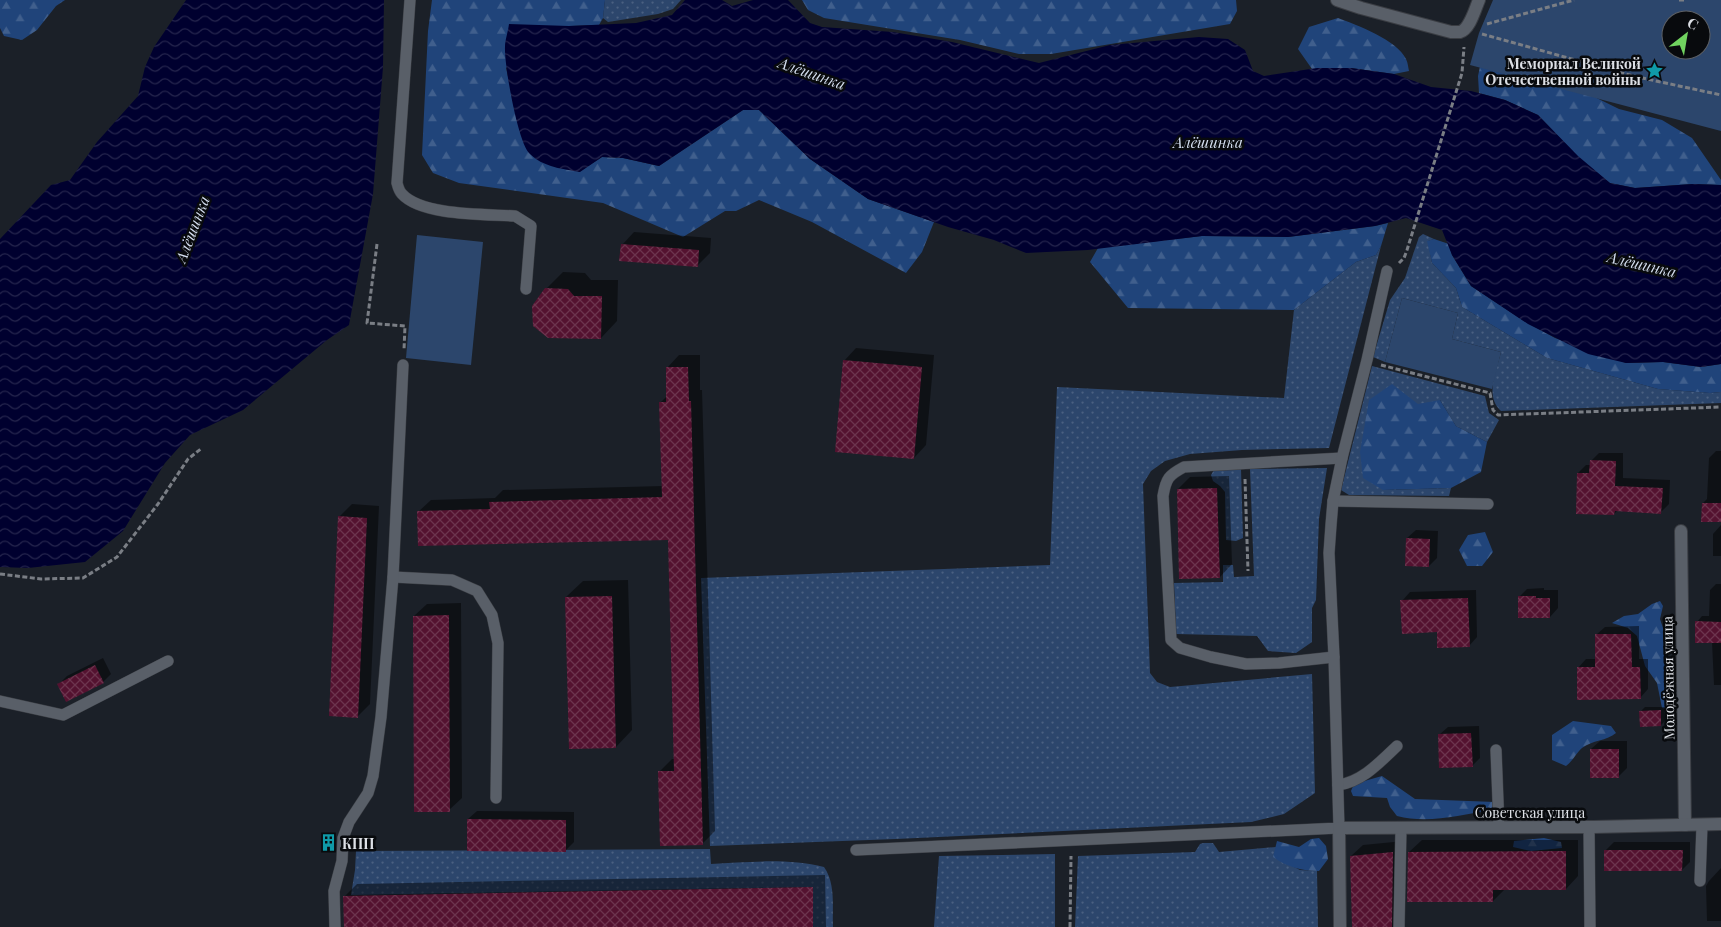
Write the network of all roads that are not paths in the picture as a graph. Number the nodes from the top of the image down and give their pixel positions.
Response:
1 (410, 0) edge
2 (1337, 0) edge
3 (1479, 0) edge
4 (1387, 271) dead end
5 (526, 289) dead end
6 (403, 365) road end
7 (1342, 458) junction
8 (1333, 502) junction
9 (1488, 504) dead end
10 (1680, 531) dead end
11 (393, 577) junction
12 (1334, 657) junction
13 (168, 661) dead end
14 (0, 702) edge
15 (1396, 746) dead end
16 (1496, 750) dead end
17 (1338, 785) junction
18 (496, 798) dead end
19 (1702, 824) junction
20 (1721, 824) edge
21 (1684, 825) junction
22 (1499, 827) junction
23 (1589, 827) junction
24 (1339, 828) junction
25 (1401, 828) junction
26 (856, 850) dead end
27 (1700, 881) dead end
28 (334, 927) edge
29 (1340, 927) edge
30 (1400, 927) edge
31 (1590, 927) edge

1 - 5 lane
2 - 3 street
4 - 7 lane
6 - 11 lane
7 - 8 lane
7 - 12 lane
8 - 9 lane
8 - 12 lane
10 - 21 street, Молодёжная улица
11 - 18 lane
11 - 28 lane
12 - 17 lane
13 - 14 lane
15 - 17 lane
16 - 22 lane
17 - 24 lane
19 - 20 street, Советская улица
19 - 21 street, Советская улица
19 - 27 lane
21 - 23 street, Советская улица
22 - 23 street, Советская улица
22 - 25 street, Советская улица
23 - 31 lane
24 - 25 street, Советская улица
24 - 26 lane
24 - 29 street
25 - 30 lane

